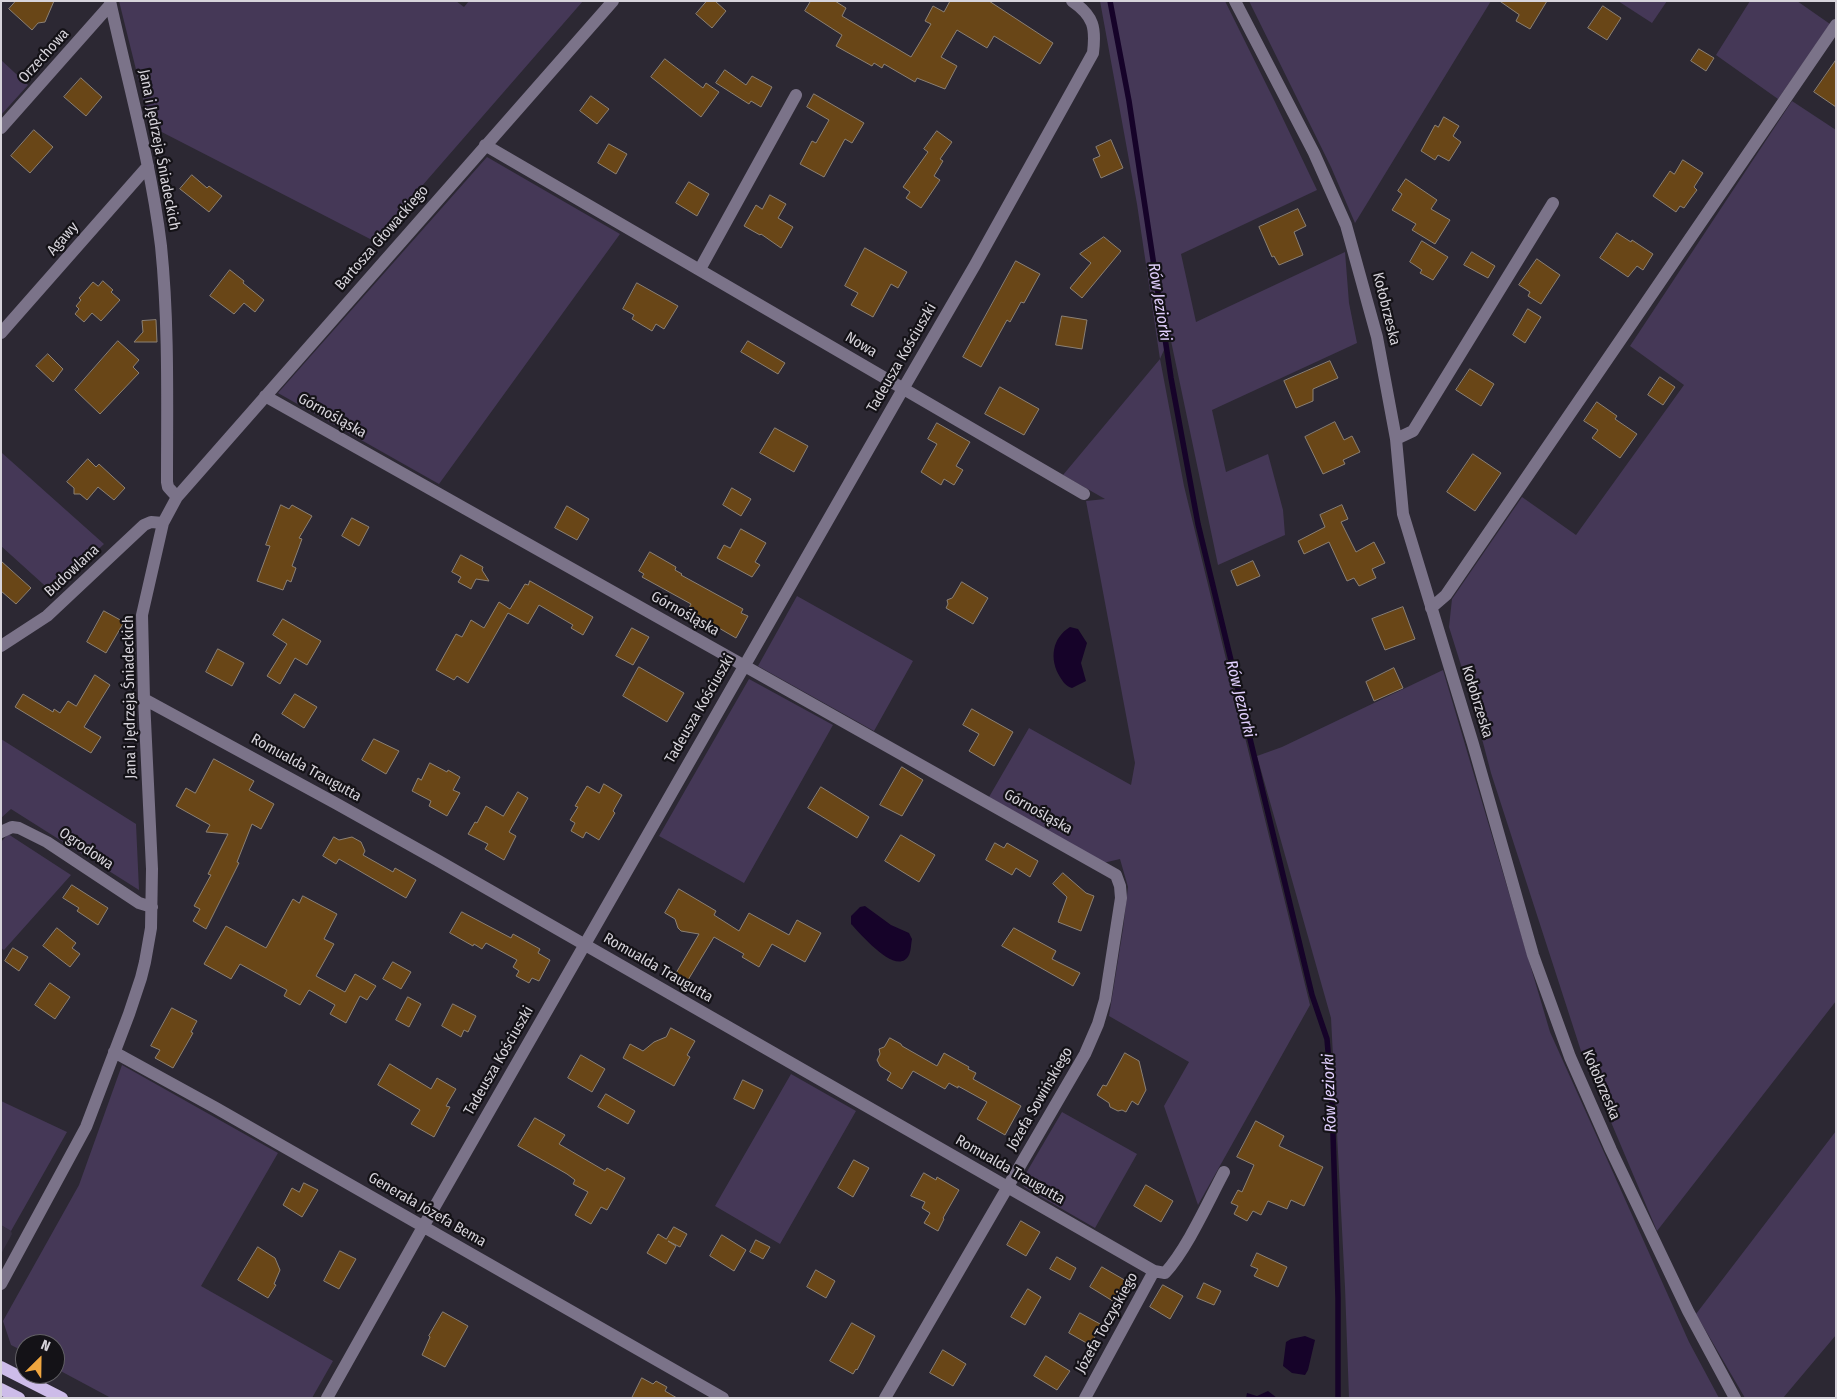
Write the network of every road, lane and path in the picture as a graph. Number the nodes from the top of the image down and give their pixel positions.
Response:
1 (613, 1) edge
2 (1072, 1) edge
3 (1235, 1) edge
4 (110, 3) edge
5 (1836, 25) edge
6 (796, 96) dead end
7 (1, 128) edge
8 (485, 145) junction
9 (148, 166) junction
10 (1553, 203) dead end
11 (700, 269) junction
12 (1, 332) edge
13 (903, 389) junction
14 (265, 396) junction
15 (1396, 439) junction
16 (1084, 494) dead end
17 (177, 497) junction
18 (163, 523) junction
19 (1432, 608) junction
20 (1, 646) edge
21 (744, 666) junction
22 (144, 699) junction
23 (1, 832) edge
24 (1116, 874) joint
25 (152, 907) junction
26 (584, 945) junction
27 (114, 1052) junction
28 (1224, 1172) dead end
29 (1007, 1187) junction
30 (423, 1226) junction
31 (1154, 1271) junction
32 (1, 1284) edge
33 (1, 1367) edge
34 (1, 1389) edge
35 (19, 1398) edge
36 (62, 1398) edge
37 (327, 1398) edge
38 (723, 1398) edge
39 (884, 1398) edge
40 (1085, 1398) edge
41 (1735, 1398) edge

1 - 8 street, Bartosza Głowackiego
2 - 13 street, Tadeusza Kościuszki
3 - 15 street, Kołobrzeska
4 - 7 street, Orzechowa
4 - 9 street, Jana i Jędrzeja Śniadeckich
5 - 19 street
6 - 11 street
8 - 11 street, Nowa
8 - 14 street, Bartosza Głowackiego
9 - 12 street, Agawy
9 - 17 street, Jana i Jędrzeja Śniadeckich
10 - 15 street
11 - 13 street, Nowa
13 - 16 street, Nowa
13 - 21 street, Tadeusza Kościuszki
14 - 17 street, Bartosza Głowackiego
14 - 21 street, Górnośląska
15 - 19 street, Kołobrzeska
17 - 18 street, Jana i Jędrzeja Śniadeckich
18 - 20 street, Budowlana
18 - 22 street, Jana i Jędrzeja Śniadeckich
19 - 41 street, Kołobrzeska
21 - 24 street, Górnośląska
21 - 26 street, Tadeusza Kościuszki
22 - 25 street, Jana i Jędrzeja Śniadeckich
22 - 26 street, Romualda Traugutta
23 - 25 street, Ogrodowa
24 - 29 street, Józefa Sowińskiego
25 - 27 street, Jana i Jędrzeja Śniadeckich
26 - 29 street, Romualda Traugutta
26 - 30 street, Tadeusza Kościuszki
27 - 30 street, Generała Józefa Bema
27 - 32 street, Jana i Jędrzeja Śniadeckich
28 - 31 street, Józefa Toczyskiego
29 - 31 street, Romualda Traugutta
29 - 39 street, Józefa Sowińskiego
30 - 37 street, Tadeusza Kościuszki
30 - 38 street, Generała Józefa Bema
31 - 40 street, Józefa Toczyskiego
33 - 36 main road
34 - 35 main road

